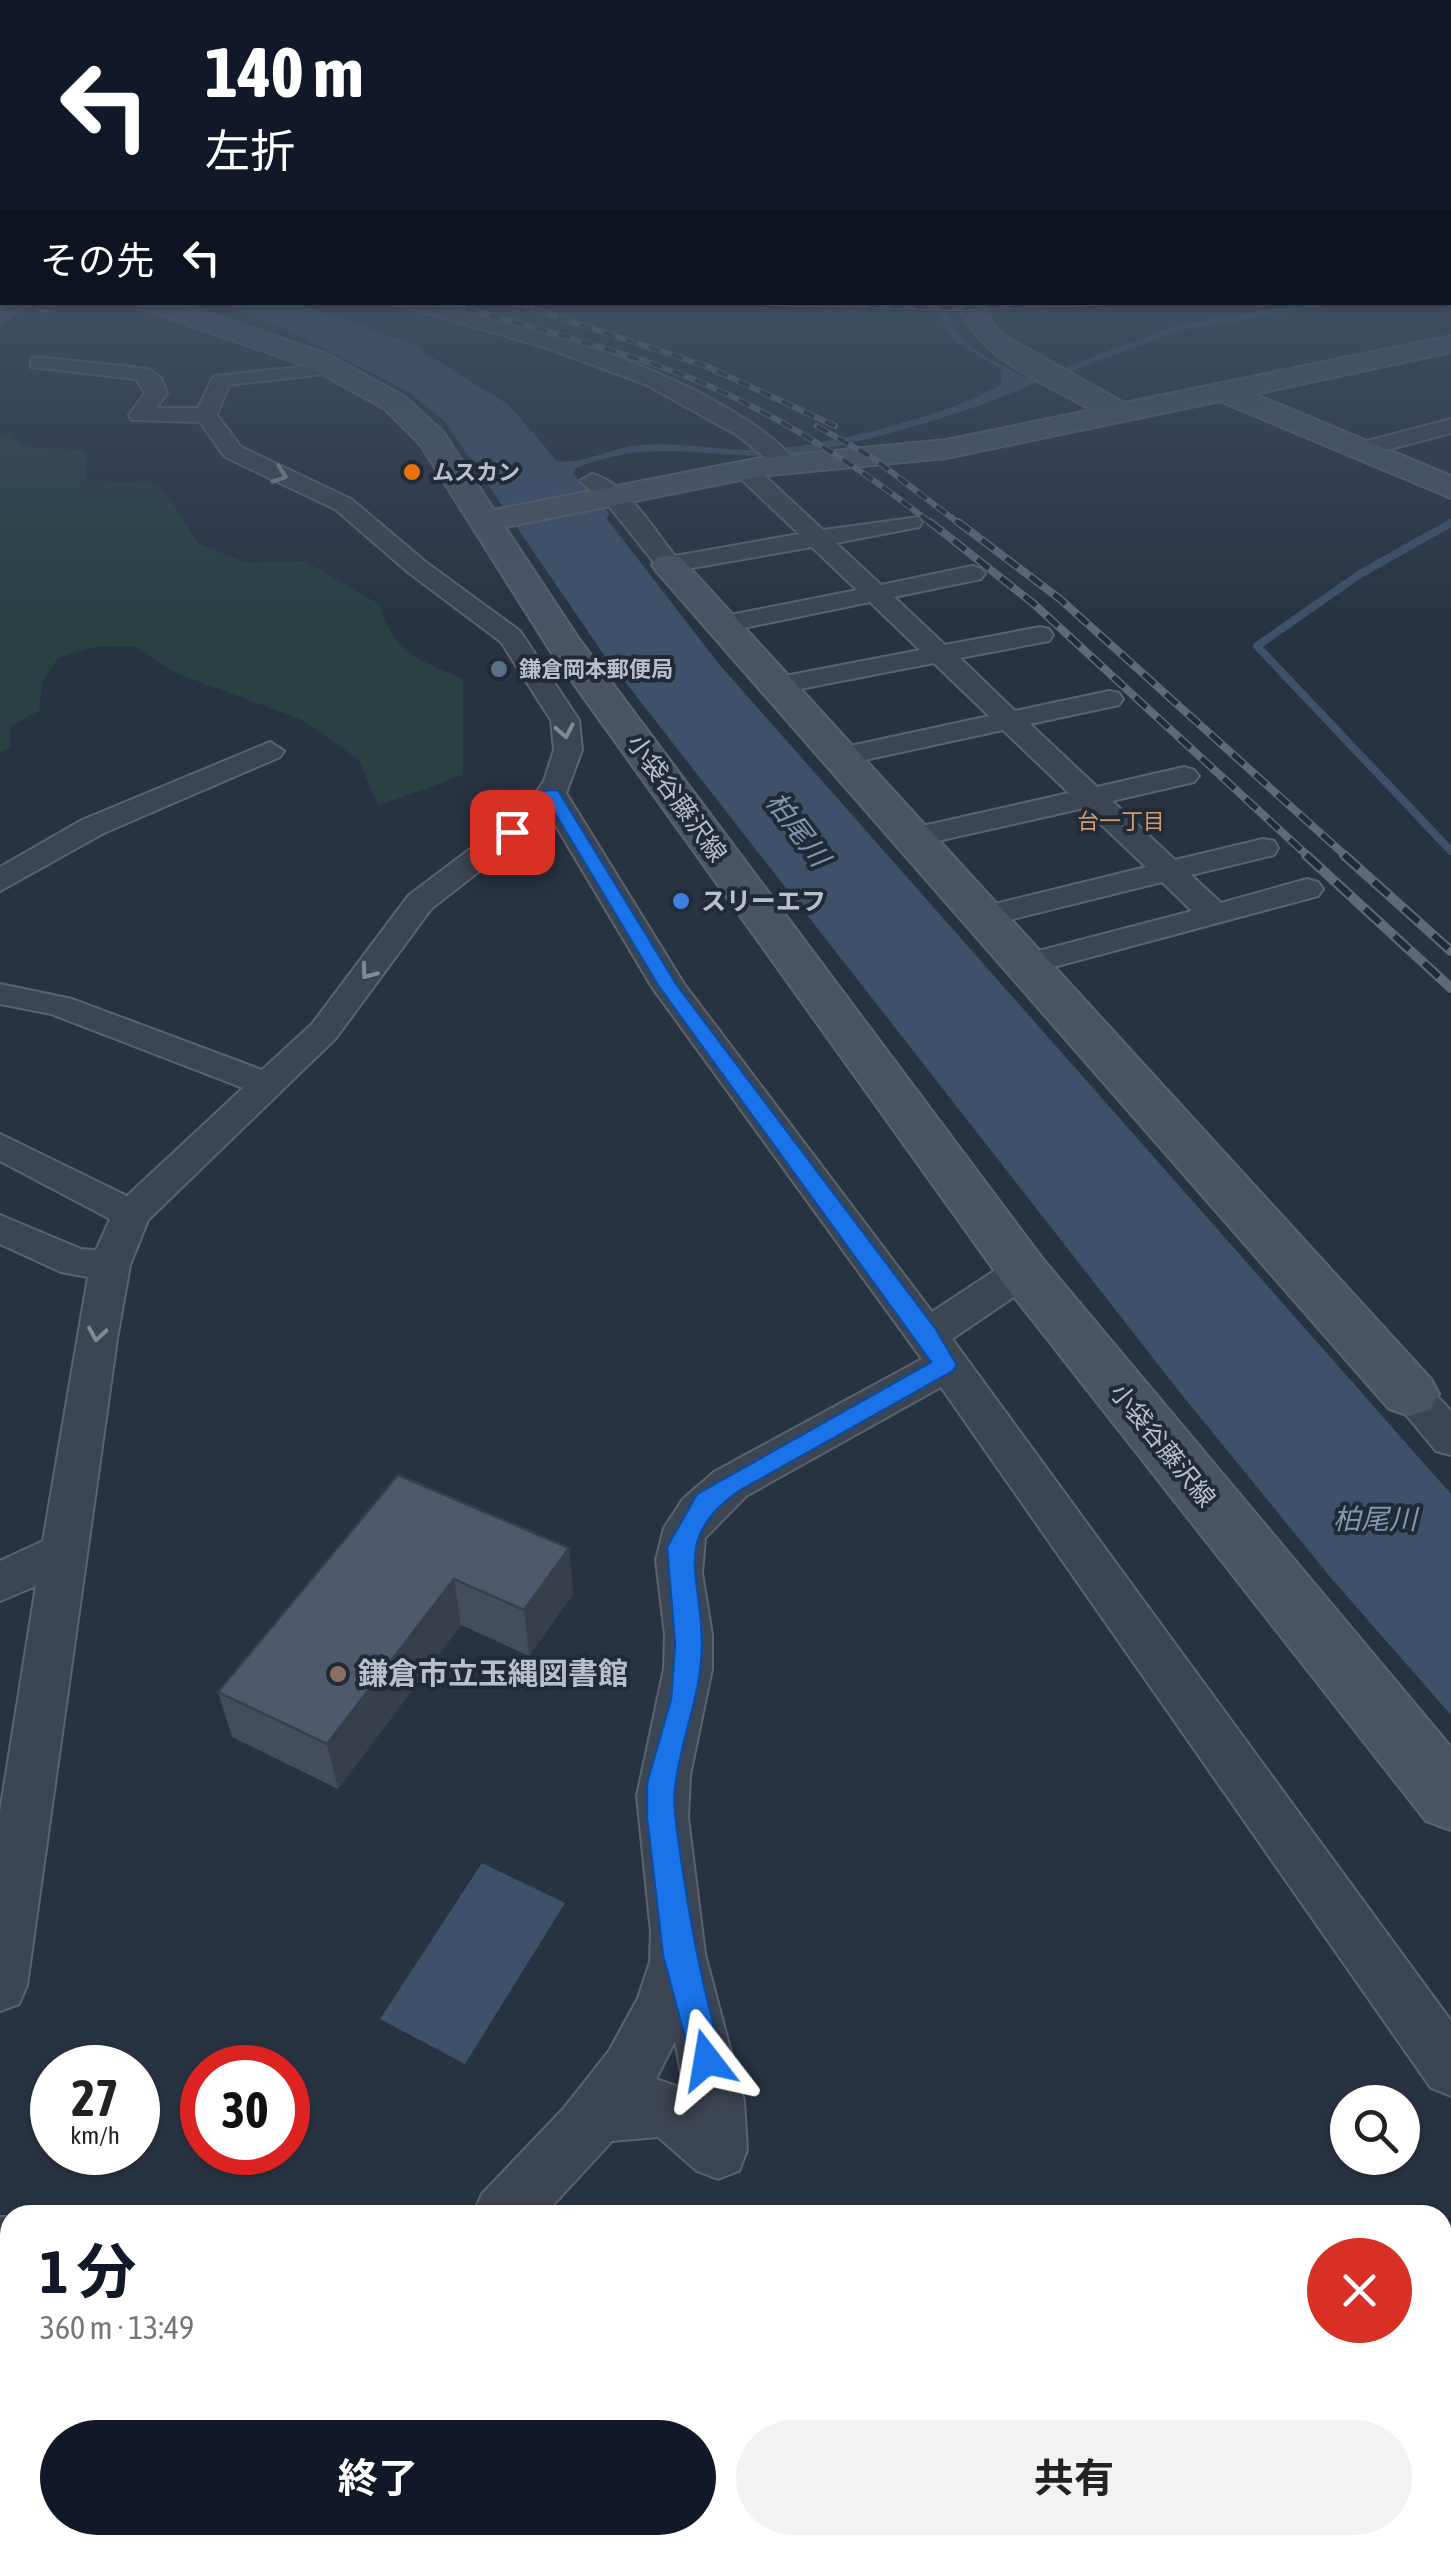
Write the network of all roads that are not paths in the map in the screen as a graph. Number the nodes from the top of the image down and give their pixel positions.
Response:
1 (155, 385) edge
2 (219, 385) edge
3 (366, 385) edge
4 (658, 385) edge
5 (1071, 385) edge
6 (1256, 385) edge
7 (1224, 392) junction
8 (1121, 414) junction
9 (206, 416) junction
10 (1451, 426) edge
11 (1360, 450) junction
12 (777, 455) junction
13 (745, 470) junction
14 (1451, 488) edge
15 (600, 489) junction
16 (486, 521) junction
17 (910, 522) dead end
18 (820, 538) junction
19 (669, 565) junction
20 (972, 574) dead end
21 (880, 593) junction
22 (720, 625) junction
23 (531, 631) junction
24 (1040, 634) dead end
25 (943, 654) junction
26 (774, 686) junction
27 (1110, 698) dead end
28 (1007, 719) junction
29 (270, 751) dead end
30 (837, 757) junction
31 (1184, 776) dead end
32 (552, 794) junction
33 (1090, 796) junction
34 (911, 838) junction
35 (1263, 848) dead end
36 (1169, 872) junction
37 (0, 882) edge
38 (1307, 889) dead end
39 (1215, 915) junction
40 (981, 917) junction
41 (1023, 965) junction
42 (0, 994) edge
43 (270, 1085) junction
44 (0, 1146) edge
45 (131, 1214) junction
46 (0, 1228) edge
47 (110, 1265) junction
48 (1022, 1271) junction
49 (936, 1350) junction
50 (1410, 1394) joint
51 (1451, 1439) edge
52 (66, 1552) junction
53 (0, 1582) edge
54 (1451, 1799) edge
55 (9, 1870) edge
56 (678, 1956) junction
57 (0, 1984) edge
58 (1451, 2068) edge
59 (596, 2115) junction
60 (512, 2205) edge

1 - 9 street
2 - 9 street
3 - 16 main road, 小袋谷藤沢線
4 - 12 street
5 - 8 main road
6 - 7 main road
7 - 8 main road
7 - 11 main road
8 - 12 main road
9 -> 23 street
10 - 11 street
11 - 14 main road
12 - 13 main road
13 - 15 main road
13 - 18 street
15 - 16 main road
15 - 19 street
16 - 23 main road, 小袋谷藤沢線
17 - 18 street
18 - 19 street
18 - 21 street
19 - 22 main road
20 - 21 street
21 - 22 street
21 - 25 street
22 - 26 main road
23 -> 32 street
23 - 48 main road, 小袋谷藤沢線
24 - 25 street
25 - 26 street
25 - 28 street
26 - 30 main road
27 - 28 street
28 - 30 street
28 - 33 street
29 - 37 street
30 - 34 main road
31 - 33 street
32 -> 43 street
32 - 49 street
33 - 34 street
33 - 36 street
34 - 40 main road
35 - 36 street
36 - 39 street
36 - 40 street
38 - 39 street
39 - 41 street
40 - 41 main road
41 - 50 main road
42 - 43 street
43 - 45 street
44 - 45 street
45 - 47 street
46 - 47 street
47 -> 52 street
48 - 49 street
48 - 54 main road, 小袋谷藤沢線
49 - 56 street
49 - 58 street
50 - 51 street
52 - 53 street
52 - 55 street
55 - 57 street
56 - 59 street
56 - 59 street
59 - 60 street

